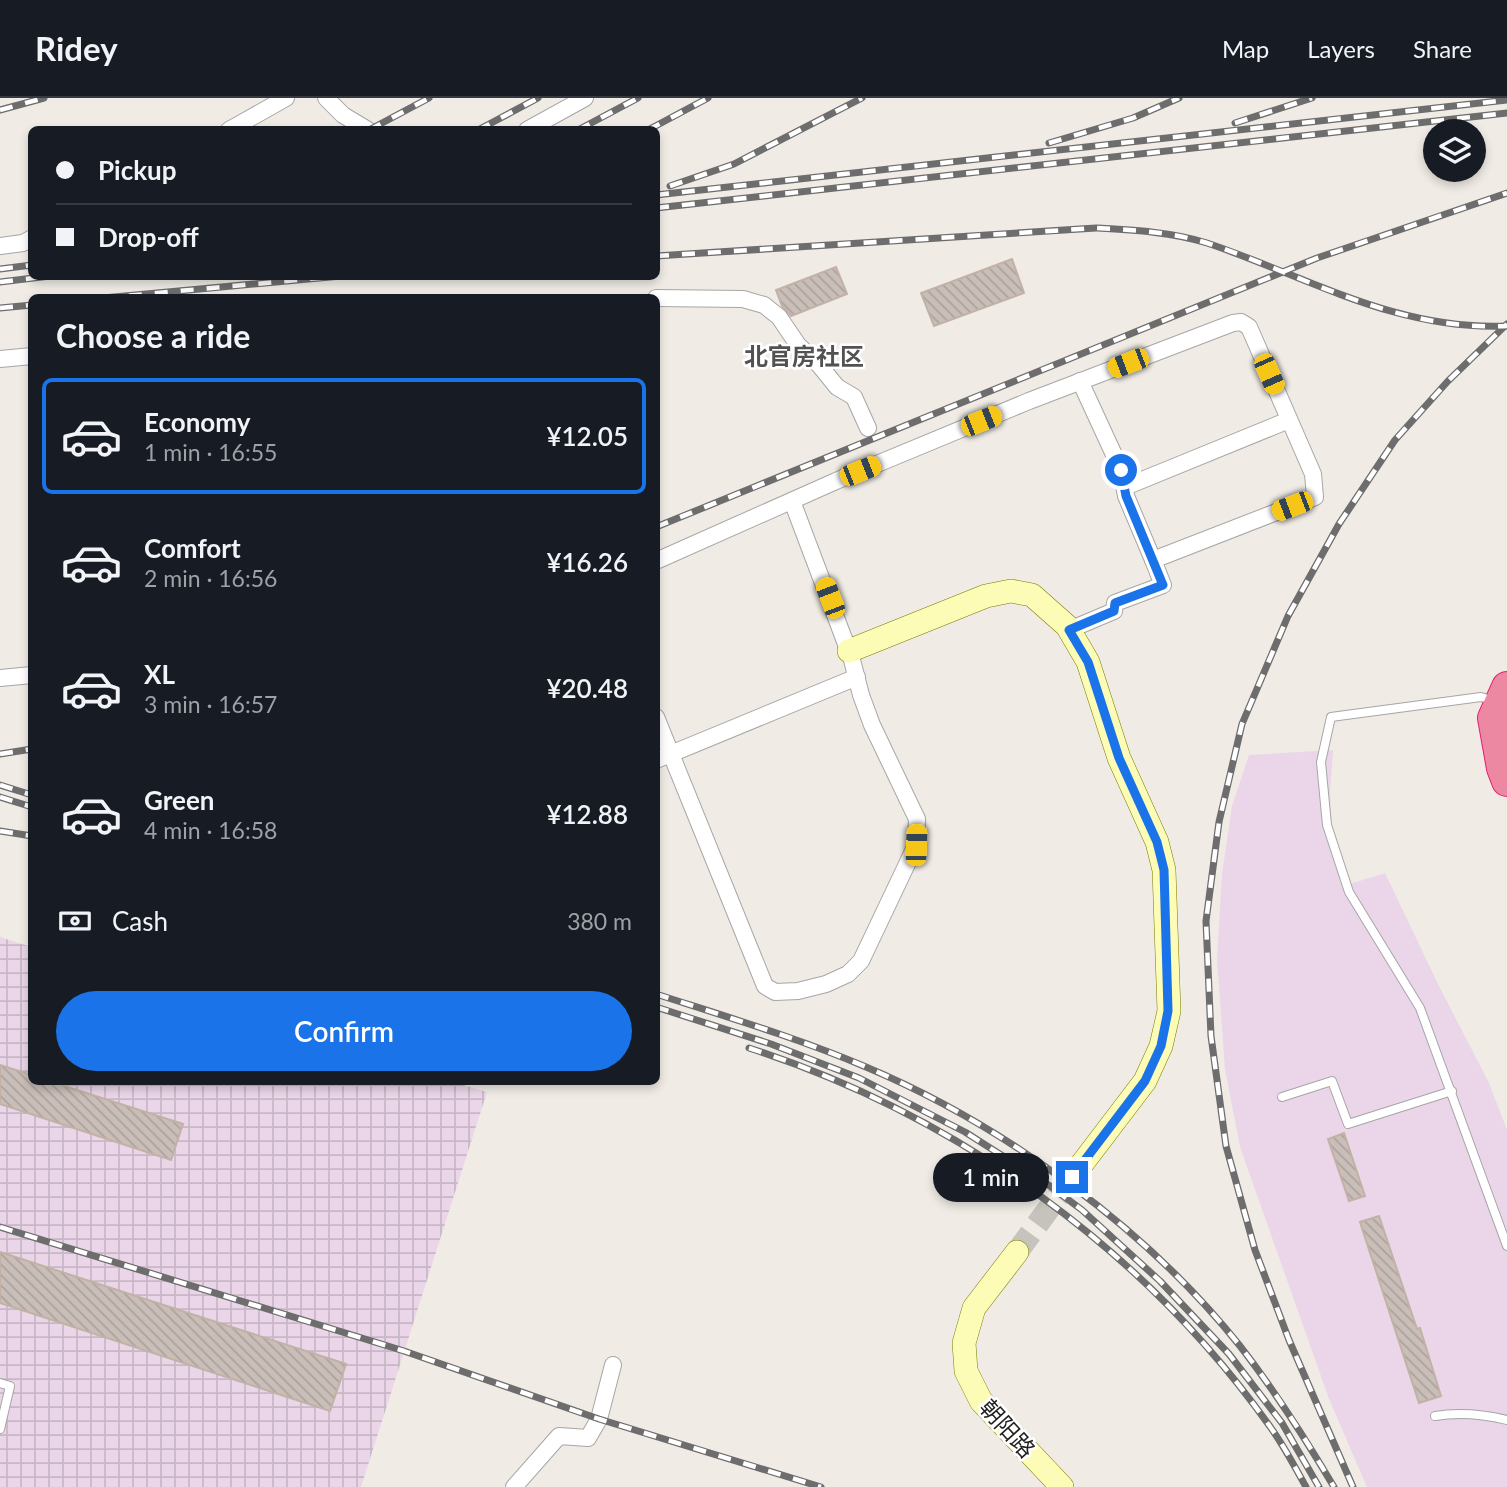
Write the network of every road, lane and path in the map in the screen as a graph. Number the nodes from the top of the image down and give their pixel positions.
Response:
1 (286, 98) edge
2 (326, 98) edge
3 (585, 98) edge
4 (236, 126) edge
5 (361, 126) edge
6 (534, 126) edge
7 (28, 240) edge
8 (0, 246) edge
9 (660, 298) edge
10 (28, 356) edge
11 (0, 359) edge
12 (1080, 381) junction
13 (1289, 420) junction
14 (867, 428) dead end
15 (1125, 487) junction
16 (792, 500) junction
17 (660, 559) edge
18 (1153, 560) junction
19 (1069, 630) junction
20 (849, 651) junction
21 (28, 675) edge
22 (857, 677) junction
23 (0, 678) edge
24 (1504, 694) edge
25 (660, 738) edge
26 (664, 757) edge
27 (1507, 781) edge
28 (1452, 1091) junction
29 (1282, 1097) dead end
30 (1072, 1177) tunnel mouth
31 (1507, 1246) edge
32 (1017, 1252) tunnel mouth
33 (613, 1365) dead end
34 (0, 1383) edge
35 (1434, 1416) dead end
36 (1507, 1420) edge
37 (0, 1429) edge
38 (513, 1487) edge
39 (1062, 1487) edge

1 - 4 street
2 - 5 street
3 - 6 street
7 - 8 street
9 - 14 street
10 - 11 street
12 - 13 street
12 - 15 street
12 - 16 street
13 - 15 street
13 - 18 street
15 - 18 street
16 - 17 street
16 - 20 street
18 - 19 street
19 - 20 street
19 - 30 street
20 - 22 street
21 - 23 street
22 - 26 street
22 - 26 street
24 - 27 highway
24 - 28 lane
25 - 26 street
28 - 29 lane
28 - 31 lane
32 - 39 street, 朝阳路
33 - 38 street
34 - 37 lane
35 - 36 lane

